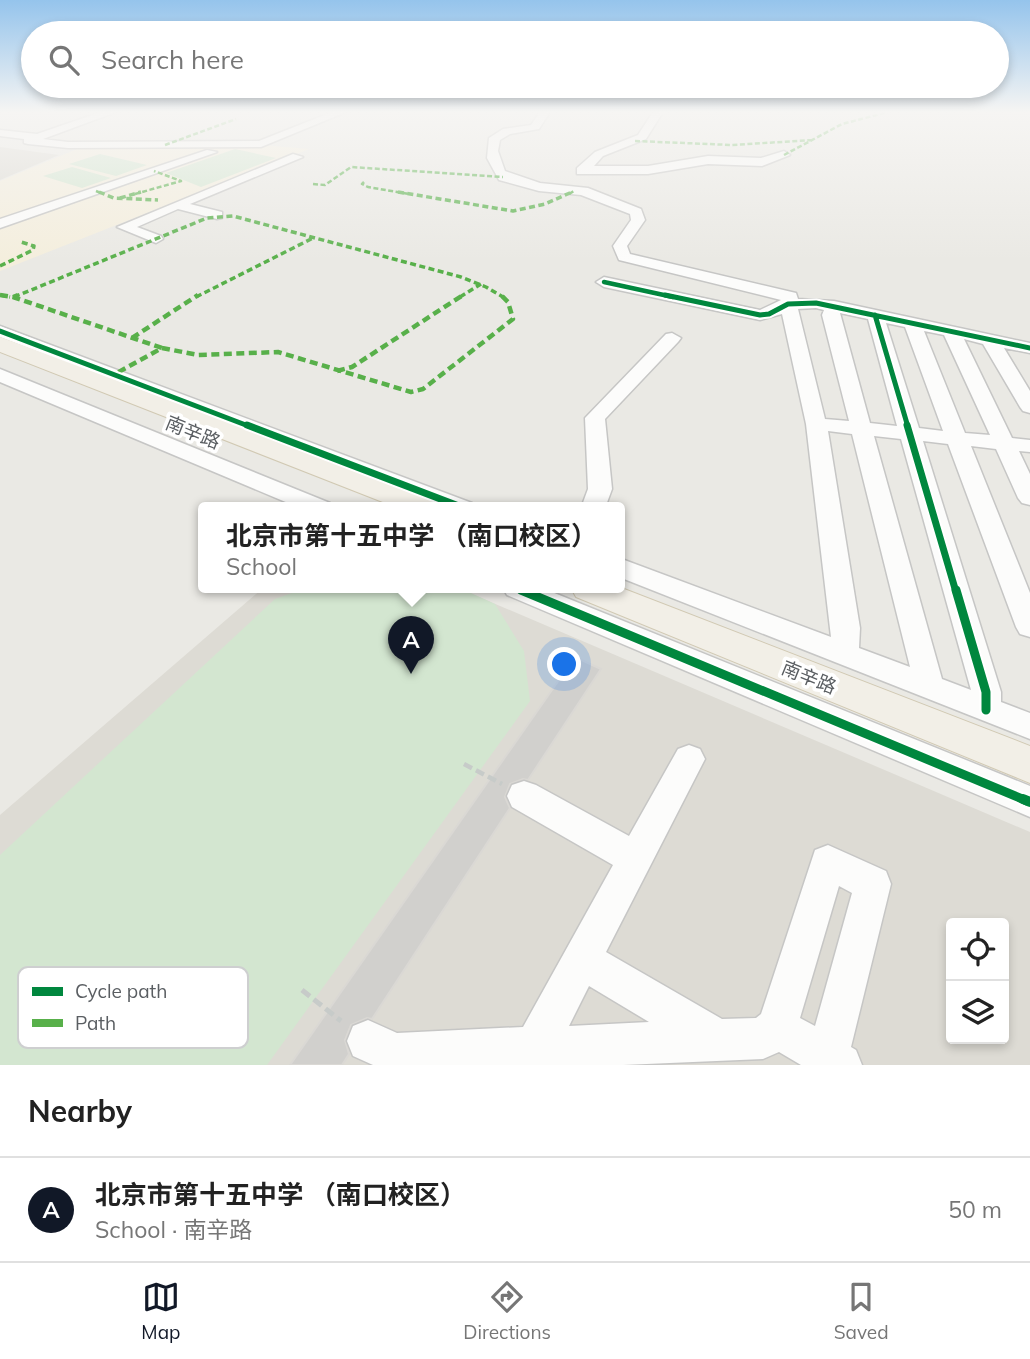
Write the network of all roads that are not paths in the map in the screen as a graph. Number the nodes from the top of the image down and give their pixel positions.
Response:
1 (183, 162) edge
2 (285, 162) edge
3 (495, 162) edge
4 (591, 162) edge
5 (698, 162) edge
6 (583, 169) junction
7 (583, 191) junction
8 (177, 205) junction
9 (217, 215) dead end
10 (0, 225) edge
11 (156, 239) dead end
12 (604, 282) dead end
13 (788, 304) junction
14 (834, 306) junction
15 (875, 315) junction
16 (912, 323) junction
17 (0, 331) edge
18 (951, 331) junction
19 (672, 338) dead end
20 (989, 340) junction
21 (0, 344) edge
22 (1030, 348) edge
23 (0, 356) edge
24 (0, 375) edge
25 (92, 387) junction
26 (1030, 407) edge
27 (816, 425) junction
28 (862, 429) junction
29 (910, 434) junction
30 (957, 438) junction
31 (1003, 443) junction
32 (1030, 446) edge
33 (1030, 498) edge
34 (310, 502) edge
35 (371, 502) edge
36 (410, 502) edge
37 (446, 502) edge
38 (595, 502) edge
39 (625, 575) edge
40 (625, 576) edge
41 (528, 593) edge
42 (600, 593) edge
43 (1030, 627) edge
44 (844, 654) junction
45 (930, 688) junction
46 (1011, 727) edge
47 (689, 758) dead end
48 (1030, 765) edge
49 (513, 790) road end
50 (1030, 802) edge
51 (636, 859) junction
52 (582, 960) junction
53 (778, 1027) junction
54 (354, 1031) road end
55 (718, 1041) junction
56 (536, 1048) junction
57 (835, 1061) edge

1 - 10 street
2 - 8 street
3 - 7 street
4 - 6 street
5 - 6 street
6 - 7 street
7 - 13 street
8 - 9 street
8 - 11 street
12 - 13 street
13 - 14 street
13 - 27 street
14 - 15 street
14 - 28 street
15 - 16 street
15 - 29 street
16 - 18 street
16 - 30 street
17 - 25 street
18 - 20 street
18 - 31 street
19 - 38 street
20 - 22 street
20 - 26 street
21 - 25 main road, 南辛路
23 - 25 main road, 南辛路
24 - 25 street
25 - 34 street
25 - 35 main road, 南辛路
25 - 36 main road, 南辛路
25 - 37 street
27 - 28 street
27 - 44 street
28 - 29 street
28 - 45 street
29 - 30 street
29 - 46 street
30 - 31 street
30 - 43 street
31 - 32 street
31 - 33 street
39 - 44 street
40 - 46 main road, 南辛路
41 - 50 street
42 - 48 main road, 南辛路
44 - 45 street
45 - 46 street
47 - 51 street
49 - 51 street
51 - 52 street
52 - 55 street
52 - 56 street
53 - 55 street
53 - 57 street
53 - 57 street
54 - 56 street
55 - 56 street

